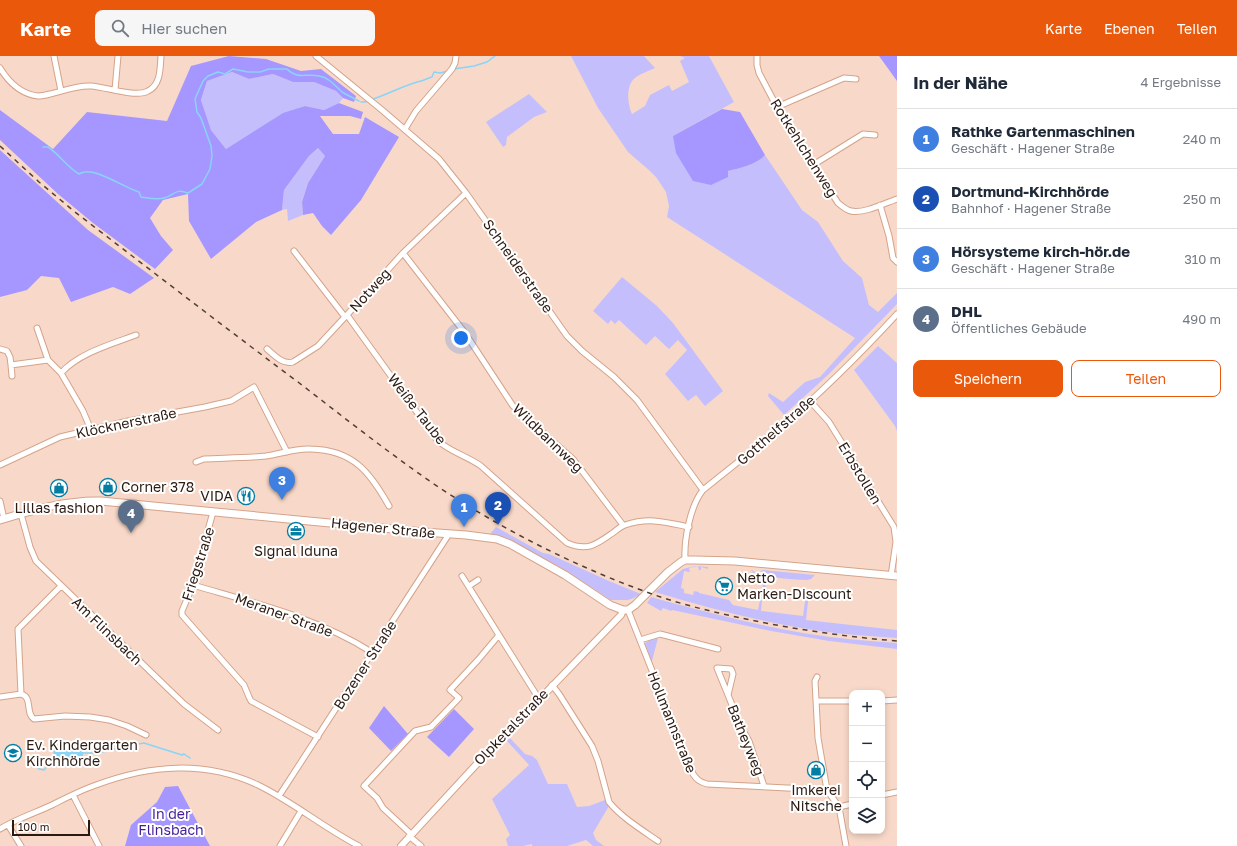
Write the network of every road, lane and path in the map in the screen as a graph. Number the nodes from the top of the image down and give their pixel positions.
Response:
1 (54, 56) edge
2 (118, 56) edge
3 (161, 56) edge
4 (316, 56) edge
5 (456, 56) edge
6 (757, 56) edge
7 (0, 68) edge
8 (856, 80) dead end
9 (115, 90) junction
10 (61, 91) junction
11 (777, 107) junction
12 (405, 129) junction
13 (875, 134) dead end
14 (813, 165) junction
15 (466, 193) junction
16 (897, 199) edge
17 (880, 205) junction
18 (294, 251) dead end
19 (403, 253) junction
20 (897, 262) edge
21 (897, 314) edge
22 (346, 316) junction
23 (37, 328) dead end
24 (136, 335) dead end
25 (0, 349) edge
26 (267, 349) dead end
27 (48, 360) junction
28 (11, 365) junction
29 (61, 373) junction
30 (12, 376) dead end
31 (810, 401) junction
32 (91, 430) junction
33 (287, 452) junction
34 (196, 462) dead end
35 (0, 465) edge
36 (703, 490) junction
37 (0, 501) edge
38 (388, 506) dead end
39 (213, 512) junction
40 (21, 514) junction
41 (2, 519) edge
42 (623, 525) junction
43 (689, 527) junction
44 (450, 534) junction
45 (685, 560) junction
46 (462, 576) dead end
47 (894, 576) edge
48 (478, 580) dead end
49 (193, 585) junction
50 (61, 586) junction
51 (469, 586) junction
52 (625, 610) junction
53 (499, 635) junction
54 (640, 640) junction
55 (718, 649) dead end
56 (373, 653) junction
57 (817, 677) dead end
58 (552, 685) junction
59 (21, 694) junction
60 (728, 695) junction
61 (0, 697) edge
62 (539, 699) junction
63 (885, 700) edge
64 (897, 700) edge
65 (816, 701) junction
66 (849, 701) edge
67 (218, 730) dead end
68 (146, 735) dead end
69 (318, 737) junction
70 (764, 786) junction
71 (827, 790) junction
72 (897, 792) edge
73 (885, 794) edge
74 (74, 795) junction
75 (279, 796) junction
76 (849, 805) edge
77 (839, 807) junction
78 (301, 811) junction
79 (8, 825) junction
80 (0, 829) edge
81 (410, 835) junction
82 (658, 841) dead end
83 (21, 846) edge
84 (99, 846) edge
85 (280, 846) edge
86 (359, 846) edge
87 (401, 846) edge
88 (421, 846) edge
89 (846, 846) edge

1 - 10 street
2 - 9 street
3 - 9 street
4 - 12 street, Schneiderstraße
5 - 12 street
6 - 11 street, Rotkehlchenweg
7 - 10 street
8 - 11 street
9 - 10 street
11 - 14 street, Rotkehlchenweg
12 - 15 street, Schneiderstraße
13 - 14 street
14 - 17 street, Rotkehlchenweg
15 - 19 street, Notweg
15 - 36 street, Schneiderstraße
16 - 17 street, Rotkehlchenweg
17 - 20 street
18 - 22 street, Weiße Taube
19 - 22 street, Notweg
19 - 42 street, Wildbannweg
21 - 31 street, Gotthelfstraße
22 - 26 street, Notweg
22 - 42 street, Weiße Taube
23 - 27 street
24 - 29 street
25 - 28 street
27 - 28 street
27 - 29 street
28 - 30 street
29 - 32 street
31 - 36 street, Gotthelfstraße
31 - 47 street, Erbstollen
32 - 33 street, Klöcknerstraße
32 - 35 street, Klöcknerstraße
33 - 34 street
33 - 38 street
36 - 43 street, Gotthelfstraße
37 - 41 street
39 - 40 main road, Hagener Straße
39 - 44 main road, Hagener Straße
39 - 49 street, Friegstraße
40 - 41 main road, Hagener Straße
40 - 50 street, Am Flinsbach
42 - 43 street, Weiße Taube
43 - 45 street, Gotthelfstraße
44 - 52 main road, Hagener Straße
44 - 56 street, Bozener Straße
45 - 47 main road
45 - 52 main road
46 - 51 street
48 - 51 street
49 - 56 street, Meraner Straße
49 - 69 street, Friegstraße
50 - 59 street
50 - 67 street, Am Flinsbach
51 - 53 street
52 - 54 street, Hollmannstraße
52 - 58 street, Olpketalstraße
53 - 62 street
53 - 81 street
54 - 55 street
54 - 70 street, Hollmannstraße
56 - 69 street, Bozener Straße
57 - 65 street
58 - 62 street, Olpketalstraße
58 - 82 street
59 - 61 street
59 - 68 street
60 - 60 street, Batheyweg
60 - 70 street, Batheyweg
62 - 81 street, Olpketalstraße
63 - 64 street
65 - 66 street
65 - 71 street
69 - 75 street, Bozener Straße
70 - 71 street, Hollmannstraße
71 - 77 street
72 - 73 street
74 - 75 street
74 - 79 street
74 - 84 street
75 - 78 street
76 - 77 street
77 - 89 street
78 - 85 street
78 - 86 street
79 - 80 street
79 - 83 street
81 - 87 street, Olpketalstraße
81 - 88 street

